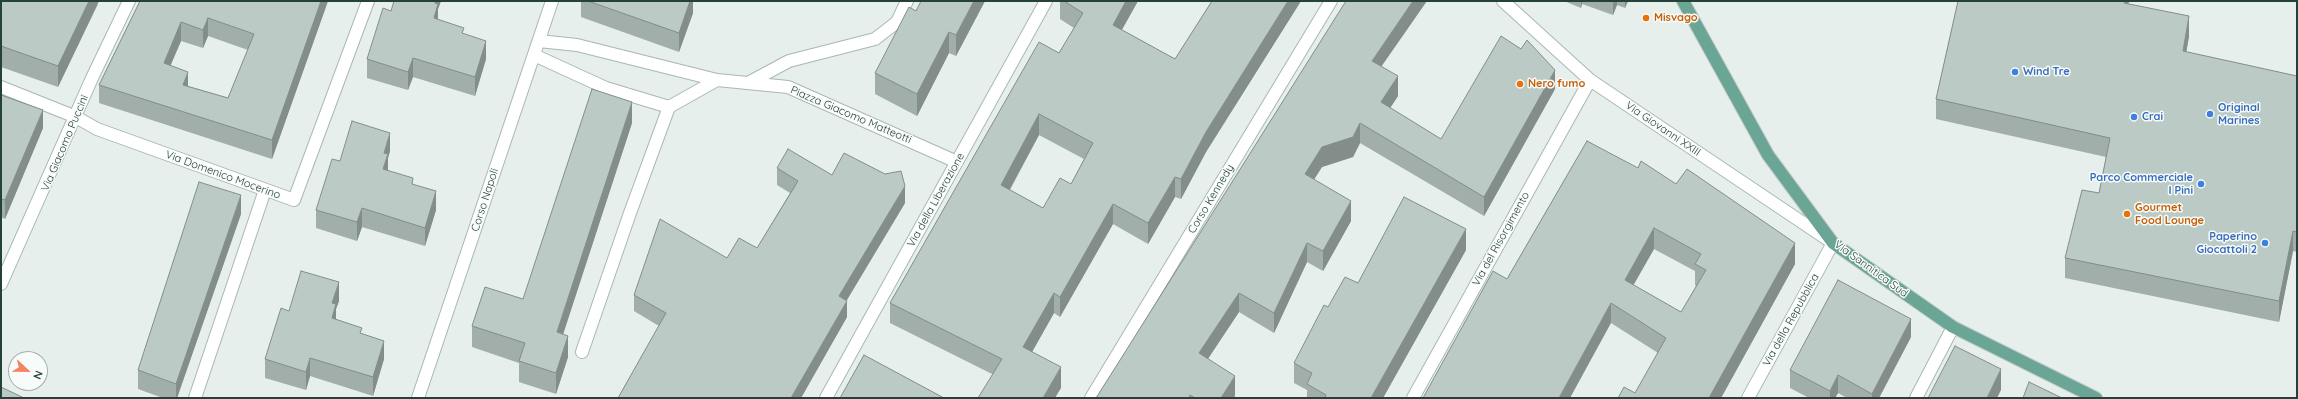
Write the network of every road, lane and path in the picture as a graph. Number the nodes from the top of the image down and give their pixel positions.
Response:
1 (129, 1) edge
2 (368, 1) edge
3 (552, 1) edge
4 (907, 1) edge
5 (1046, 1) edge
6 (1331, 1) edge
7 (1503, 1) edge
8 (1683, 1) edge
9 (539, 40) junction
10 (534, 55) junction
11 (717, 80) junction
12 (1590, 80) junction
13 (748, 83) junction
14 (1, 87) edge
15 (669, 107) junction
16 (76, 117) junction
17 (957, 162) junction
18 (265, 190) junction
19 (1833, 243) junction
20 (1, 284) edge
21 (1953, 326) junction
22 (582, 352) dead end
23 (195, 398) edge
24 (418, 398) edge
25 (826, 398) edge
26 (1091, 398) edge
27 (1413, 398) edge
28 (1748, 398) edge
29 (1916, 398) edge
30 (2096, 398) edge

1 - 16 street, Via Giacomo Puccini
2 - 18 street, Via Domenico Mocerino
3 - 9 street, Corso Napoli
4 - 13 street
5 - 17 street, Via della Liberazione
6 - 26 street, Corso Kennedy
7 - 12 street, Via Giovanni XXIII
8 - 19 main road, Via Sannitica Sud
9 - 10 street, Corso Napoli
9 - 11 street, Piazza Giacomo Matteotti
10 - 15 street
10 - 24 street, Corso Napoli
11 - 13 street, Piazza Giacomo Matteotti
11 - 15 street
12 - 19 street, Via Giovanni XXIII
12 - 27 street, Via del Risorgimento
13 - 17 street, Piazza Giacomo Matteotti
14 - 16 street, Via Domenico Mocerino
15 - 22 street
16 - 18 street, Via Domenico Mocerino
16 - 20 street, Via Giacomo Puccini
17 - 25 street, Via della Liberazione
18 - 23 street
19 - 21 main road, Via Sannitica Sud
19 - 28 street, Via della Repubblica
21 - 29 street
21 - 30 main road, Via Sannitica Sud

